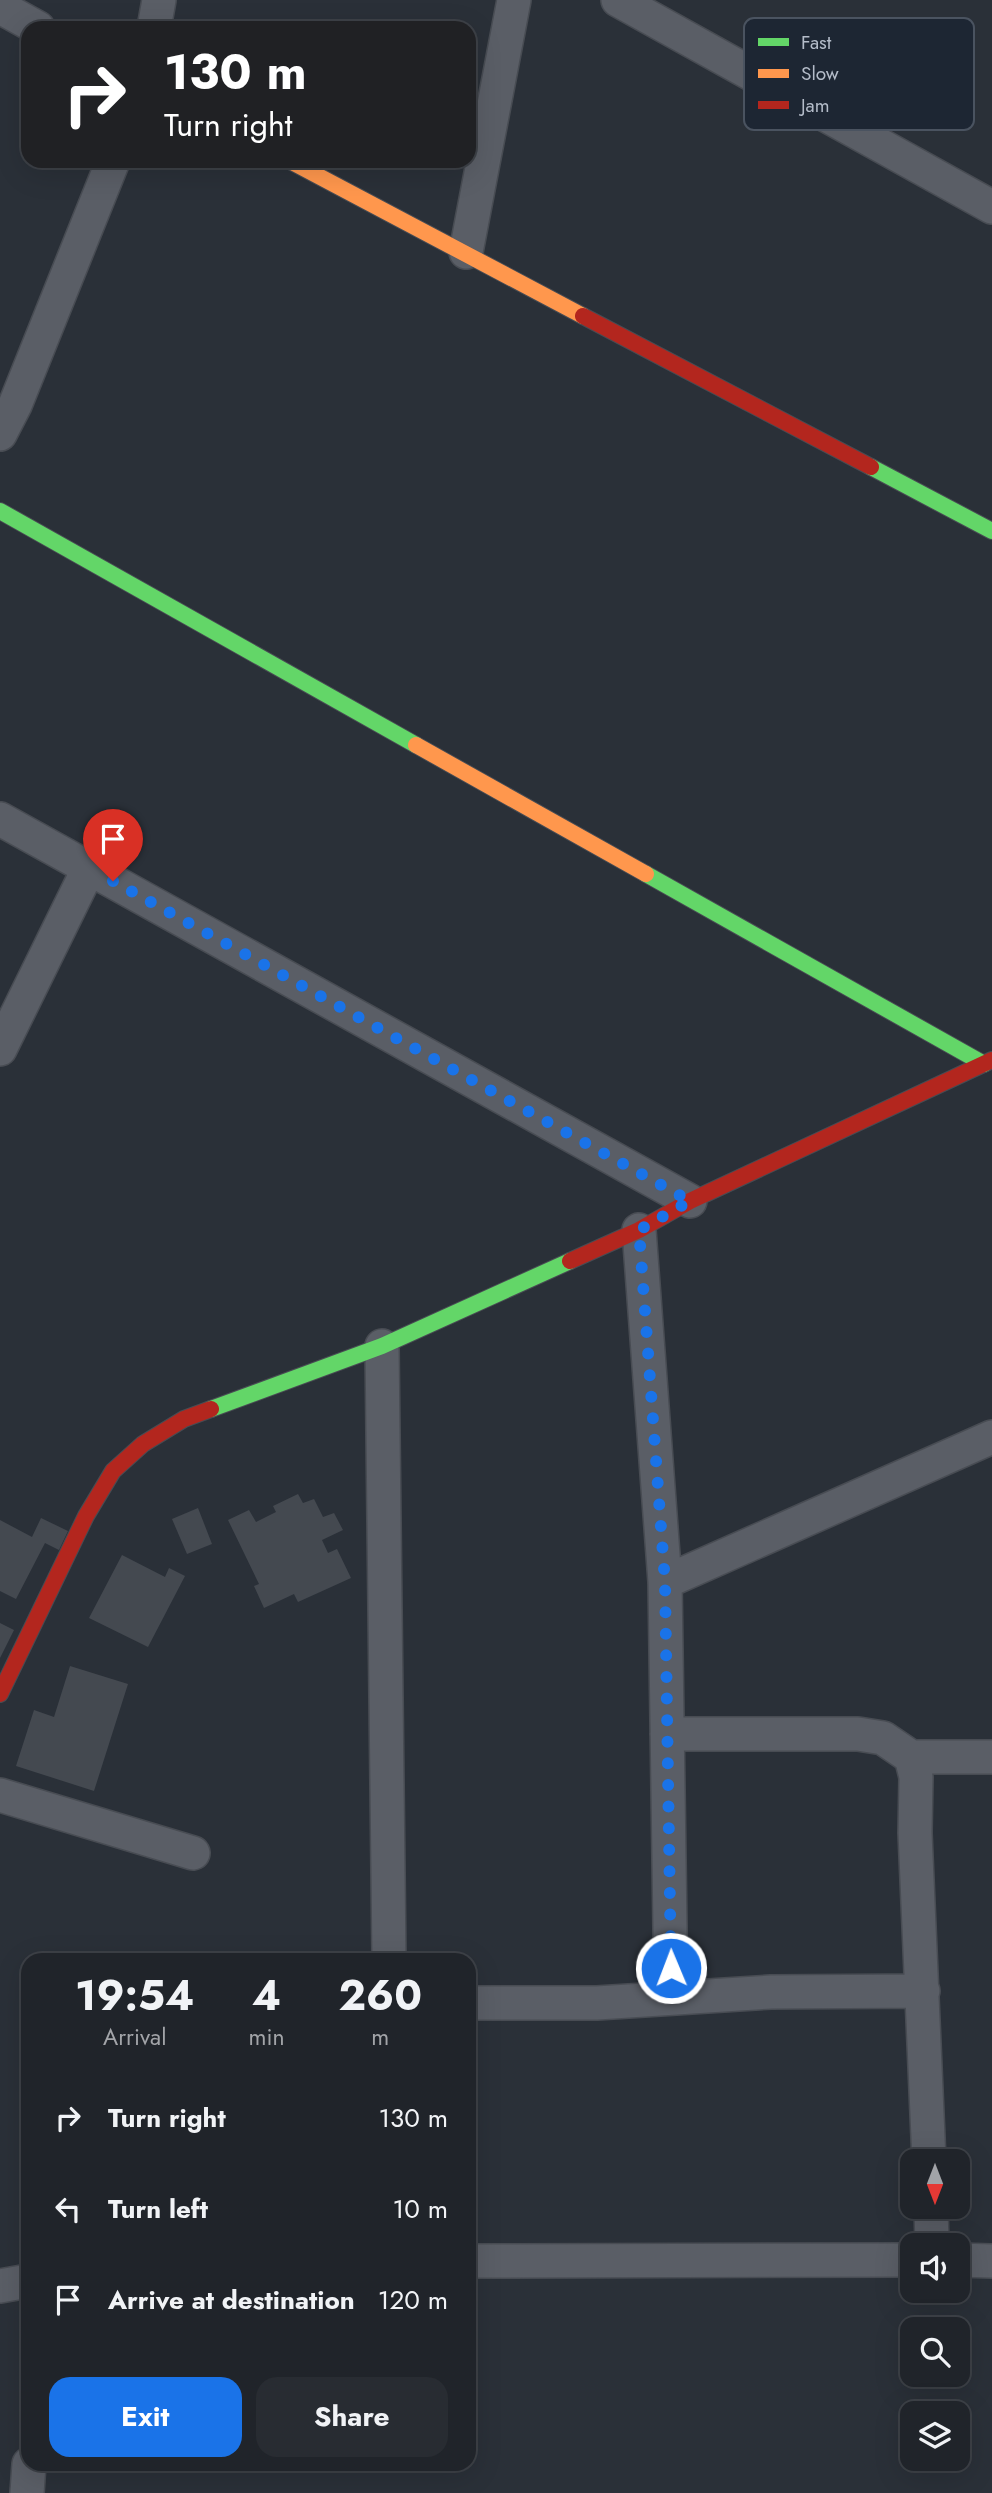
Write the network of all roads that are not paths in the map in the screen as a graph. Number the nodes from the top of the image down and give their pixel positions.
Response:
1 (159, 0) edge
2 (514, 0) edge
3 (618, 0) edge
4 (0, 8) edge
5 (25, 21) edge
6 (155, 21) edge
7 (744, 70) edge
8 (853, 130) edge
9 (110, 168) edge
10 (304, 168) edge
11 (992, 207) edge
12 (466, 252) junction
13 (5, 412) edge
14 (0, 511) edge
15 (992, 531) edge
16 (0, 819) edge
17 (89, 867) junction
18 (0, 1049) edge
19 (988, 1062) edge
20 (690, 1201) junction
21 (639, 1230) junction
22 (382, 1346) junction
23 (992, 1437) edge
24 (665, 1582) junction
25 (0, 1694) edge
26 (667, 1734) junction
27 (911, 1757) junction
28 (992, 1757) edge
29 (0, 1795) edge
30 (193, 1853) dead end
31 (389, 1953) edge
32 (923, 1991) junction
33 (671, 1998) junction
34 (476, 2003) edge
35 (929, 2149) edge
36 (900, 2260) edge
37 (970, 2260) edge
38 (992, 2260) edge
39 (476, 2261) edge
40 (21, 2282) edge
41 (0, 2286) edge
42 (29, 2471) edge
43 (27, 2493) edge

1 - 6 street
2 - 12 street
3 - 7 street
4 - 5 street
8 - 11 street
9 - 13 street
10 - 12 street
12 - 15 street
14 - 19 street
16 - 17 street
17 - 18 street
17 - 20 street
19 - 20 street
20 - 21 street
21 - 22 street
21 - 24 street
22 - 25 street
22 - 31 street
23 - 24 street
24 - 26 street
26 - 27 street
26 - 33 street
27 - 28 street
27 - 32 street
29 - 30 street
32 - 33 street
32 - 35 street
33 - 34 street
36 - 39 street
37 - 38 street
40 - 41 street
42 - 43 street

